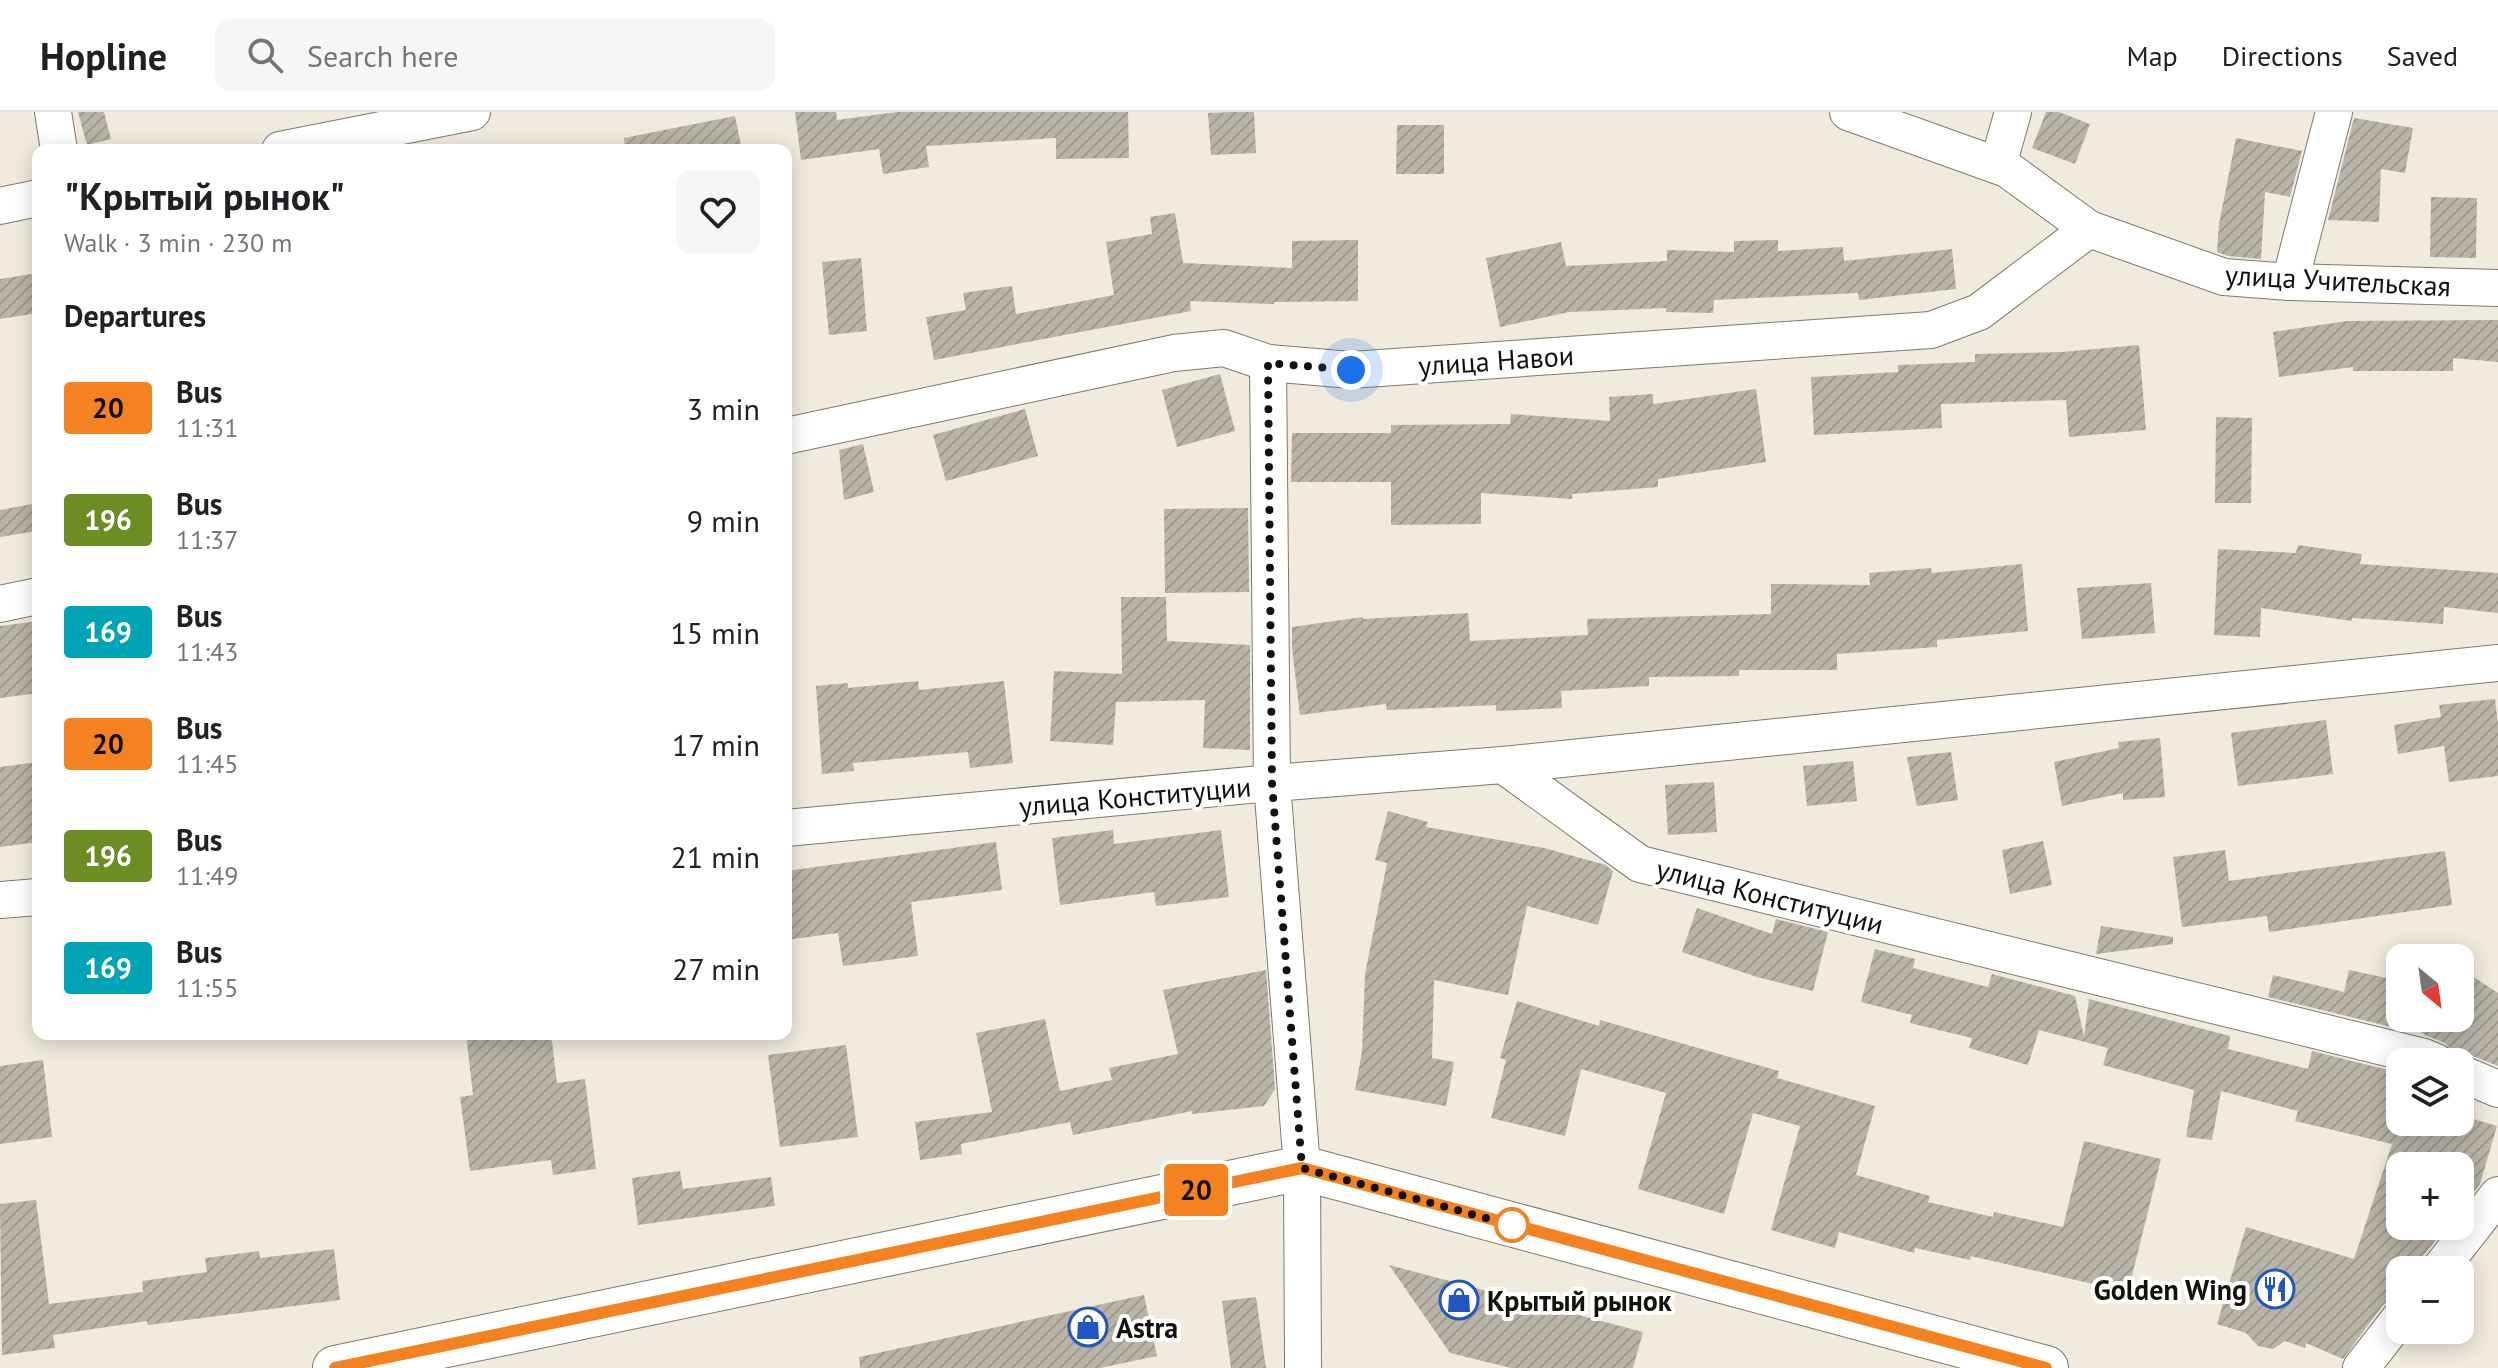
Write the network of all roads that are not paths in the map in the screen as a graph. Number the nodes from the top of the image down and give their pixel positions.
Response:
1 (53, 112) edge
2 (472, 112) edge
3 (1848, 112) edge
4 (2013, 112) edge
5 (2334, 112) edge
6 (58, 144) edge
7 (310, 144) edge
8 (1998, 165) junction
9 (32, 199) edge
10 (0, 206) edge
11 (2089, 229) junction
12 (2290, 282) junction
13 (2498, 288) edge
14 (1268, 363) junction
15 (792, 435) edge
16 (32, 597) edge
17 (0, 604) edge
18 (2498, 663) edge
19 (1503, 765) junction
20 (1272, 783) junction
21 (792, 827) edge
22 (32, 897) edge
23 (0, 900) edge
24 (2387, 1048) edge
25 (2474, 1079) edge
26 (2498, 1089) edge
27 (1302, 1168) junction
28 (2498, 1195) edge
29 (2450, 1256) edge
30 (2386, 1336) edge
31 (335, 1368) edge
32 (1303, 1368) edge
33 (2046, 1368) edge
34 (2361, 1368) edge

1 - 6 street
2 - 7 street
3 - 8 street, улица Учительская
4 - 8 street
5 - 12 street
8 - 11 street, улица Учительская
9 - 10 street
11 - 12 street, улица Учительская
11 - 14 street, улица Навои
12 - 13 street, улица Учительская
14 - 15 street, улица Навои
14 - 20 street
16 - 17 street
18 - 19 street
19 - 20 street, улица Конституции
19 - 24 street, улица Конституции
20 - 21 street, улица Конституции
20 - 27 street
22 - 23 street
25 - 26 street
27 - 31 main road
27 - 32 street
27 - 33 main road
28 - 29 street
30 - 34 street

